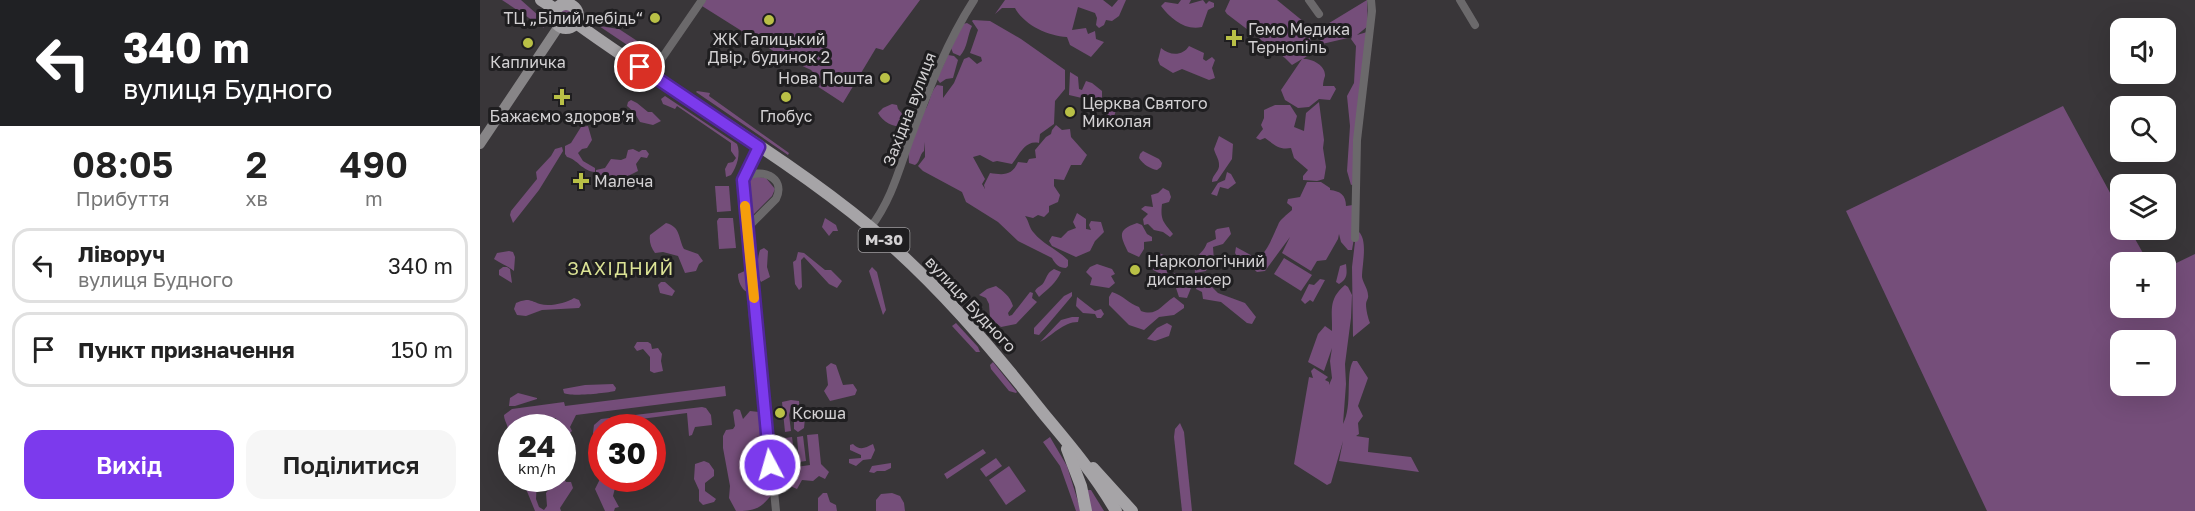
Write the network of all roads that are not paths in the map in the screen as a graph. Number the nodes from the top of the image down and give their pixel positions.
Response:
1 (541, 0) edge
2 (702, 0) edge
3 (974, 0) edge
4 (1309, 0) edge
5 (1371, 0) edge
6 (1460, 0) edge
7 (555, 9) junction
8 (1318, 14) dead end
9 (576, 23) junction
10 (1474, 25) dead end
11 (560, 26) junction
12 (651, 74) junction
13 (480, 144) edge
14 (759, 147) junction
15 (743, 180) junction
16 (747, 228) junction
17 (870, 228) junction
18 (1355, 238) dead end
19 (1063, 436) junction
20 (1076, 453) junction
21 (776, 511) edge
22 (1086, 511) edge
23 (1116, 511) edge
24 (1132, 511) edge

1 - 7 highway, М-30
2 - 12 street
3 - 17 street, Західна вулиця
4 - 8 street
5 - 18 street
6 - 10 street
7 - 9 highway, М-30
7 - 11 highway
9 - 11 highway
9 - 12 highway, вулиця Будного / М-30
11 - 13 main road
12 - 14 highway, вулиця Будного / М-30
14 - 15 street
14 - 17 highway, вулиця Будного / М-30
15 - 16 street
15 - 16 street
16 - 21 street
17 - 19 highway, вулиця Будного / М-30
19 - 20 highway, М-30
19 - 22 highway
20 - 23 highway, М-30
20 - 24 highway, М-30

